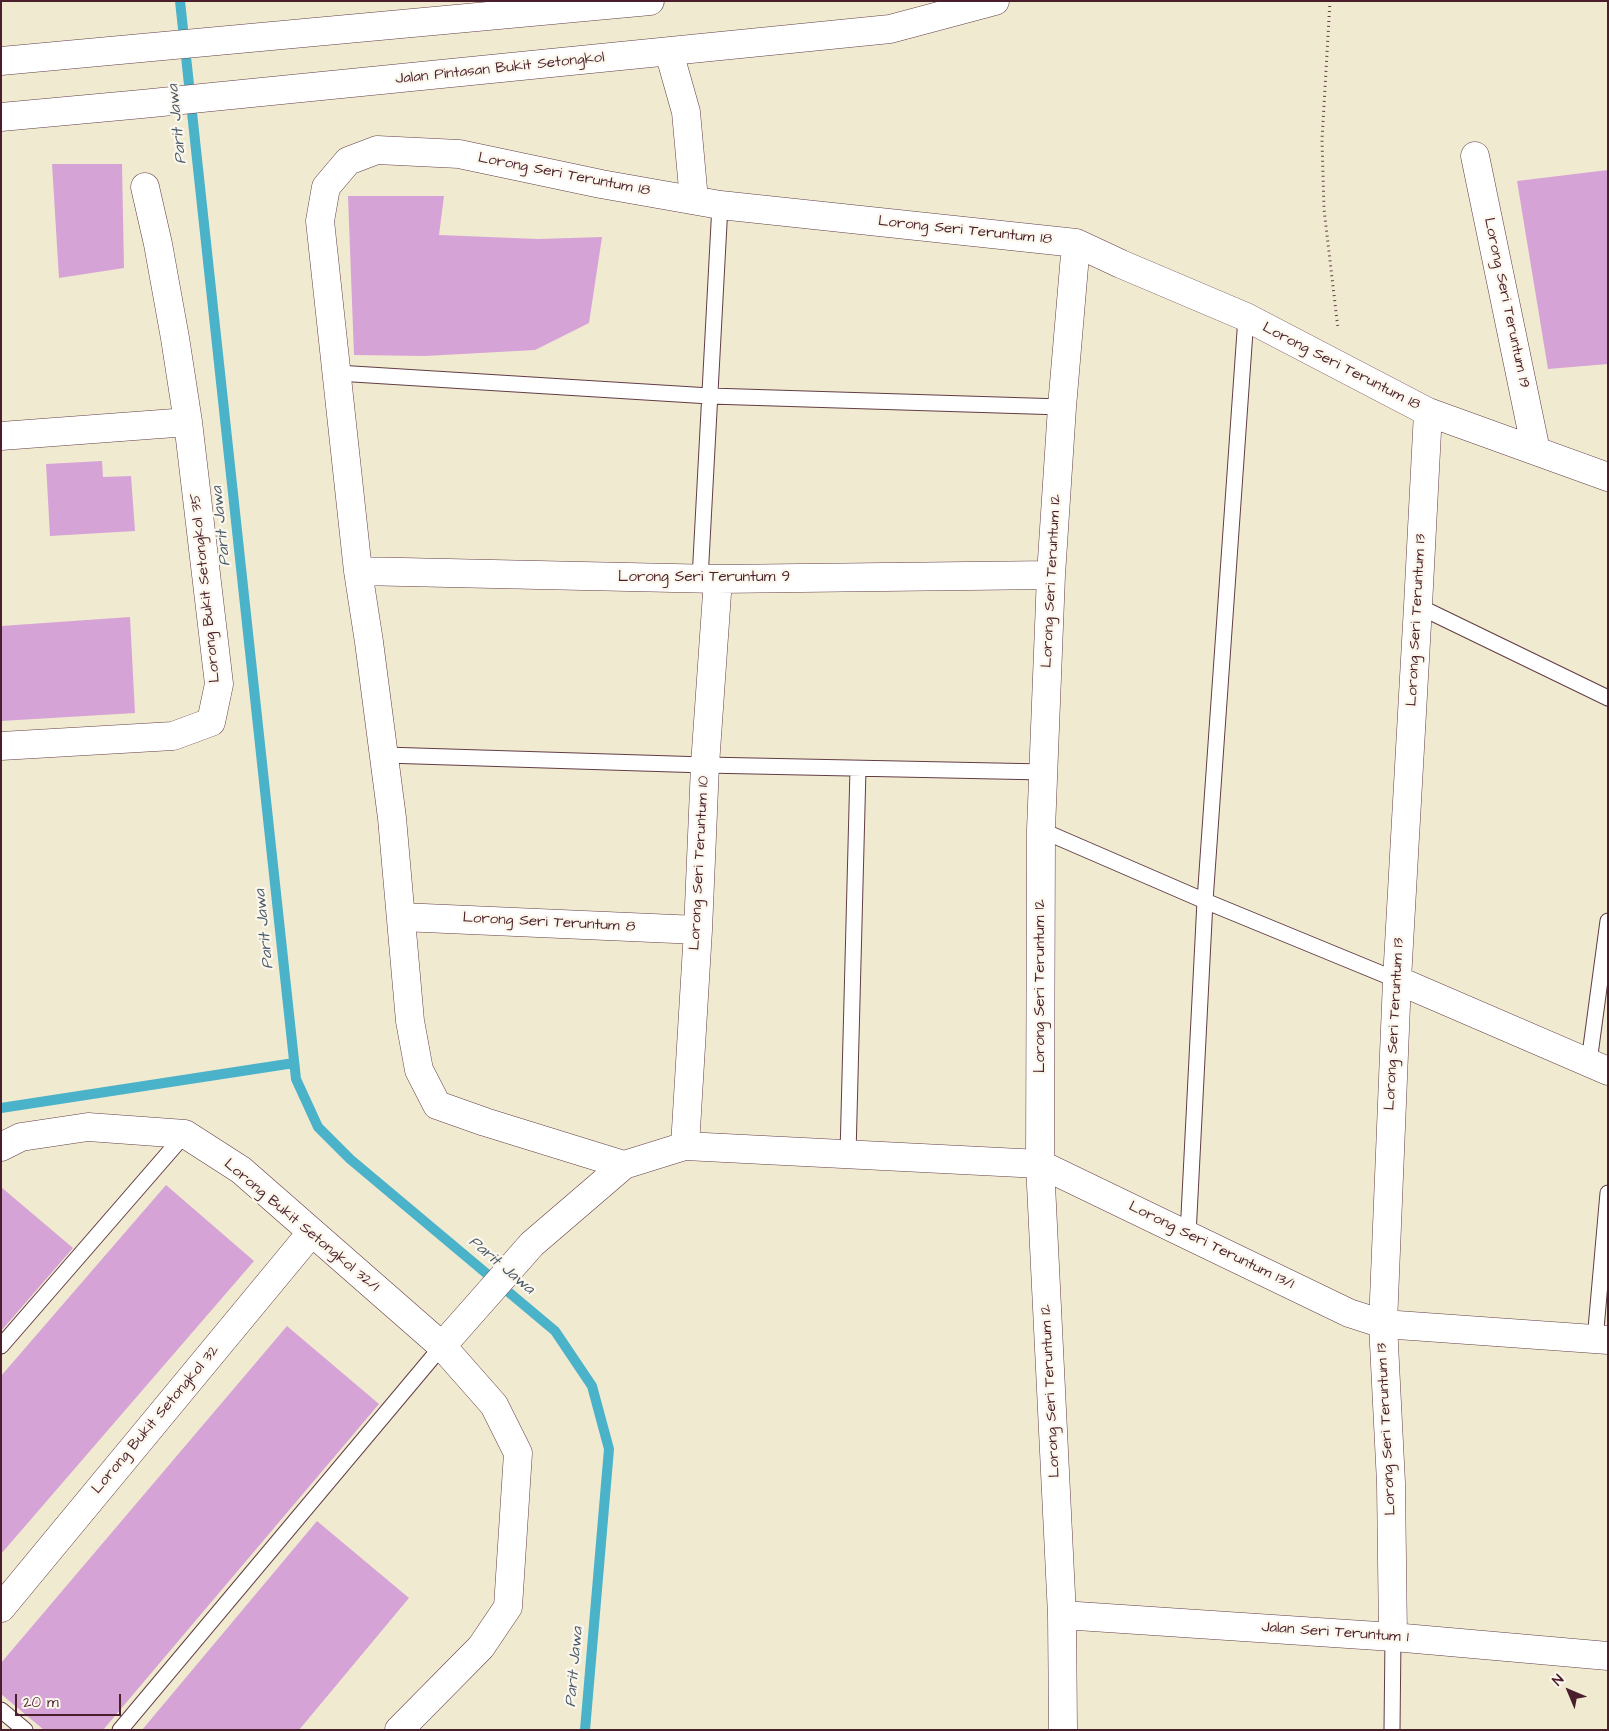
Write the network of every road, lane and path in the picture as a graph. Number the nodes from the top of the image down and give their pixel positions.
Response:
1 (650, 1) edge
2 (995, 1) edge
3 (1330, 1) edge
4 (669, 52) junction
5 (1, 61) edge
6 (1, 117) edge
7 (1475, 156) dead end
8 (145, 187) dead end
9 (707, 203) junction
10 (1076, 243) junction
11 (1246, 317) junction
12 (1342, 367) junction
13 (337, 373) junction
14 (710, 396) junction
15 (1062, 407) junction
16 (1428, 412) junction
17 (188, 422) junction
18 (1, 436) edge
19 (1536, 451) junction
20 (1608, 477) edge
21 (358, 571) junction
22 (1051, 575) junction
23 (709, 579) junction
24 (1418, 606) junction
25 (1608, 698) edge
26 (1, 746) edge
27 (385, 755) junction
28 (705, 765) junction
29 (858, 768) junction
30 (1044, 772) junction
31 (1042, 830) junction
32 (1205, 901) junction
33 (401, 917) junction
34 (1608, 921) edge
35 (698, 930) junction
36 (1397, 980) junction
37 (1598, 1066) edge
38 (185, 1134) junction
39 (686, 1146) junction
40 (1, 1147) edge
41 (848, 1154) junction
42 (1040, 1164) junction
43 (624, 1165) junction
44 (1608, 1194) edge
45 (311, 1233) junction
46 (1188, 1235) junction
47 (1383, 1324) junction
48 (1602, 1340) edge
49 (1, 1346) edge
50 (442, 1346) junction
51 (1, 1608) edge
52 (1062, 1615) junction
53 (1393, 1637) junction
54 (1608, 1656) edge
55 (1, 1710) edge
56 (25, 1730) edge
57 (120, 1730) edge
58 (398, 1730) edge
59 (1063, 1730) edge
60 (1392, 1730) edge

1 - 5 street
2 - 4 street, Jalan Pintasan Bukit Setongkol
3 - 12 path
4 - 6 street, Jalan Pintasan Bukit Setongkol
4 - 9 street
7 - 19 street, Lorong Seri Teruntum 19
8 - 17 street
9 - 10 street, Lorong Seri Teruntum 18
9 - 13 street, Lorong Seri Teruntum 18
9 - 14 lane
10 - 11 street, Lorong Seri Teruntum 18
10 - 15 street, Lorong Seri Teruntum 12
11 - 12 street, Lorong Seri Teruntum 18
11 - 32 lane
12 - 16 street, Lorong Seri Teruntum 18
13 - 14 lane
13 - 21 street, Lorong Seri Teruntum 18
14 - 15 lane
14 - 23 lane
15 - 22 street, Lorong Seri Teruntum 12
16 - 19 street, Lorong Seri Teruntum 18
16 - 24 street, Lorong Seri Teruntum 13
17 - 18 street
17 - 26 street, Lorong Bukit Setongkol 35
19 - 20 street, Lorong Seri Teruntum 18
21 - 23 street, Lorong Seri Teruntum 9
21 - 27 street, Lorong Seri Teruntum 18
22 - 23 street, Lorong Seri Teruntum 9
22 - 30 street, Lorong Seri Teruntum 12
23 - 28 street, Lorong Seri Teruntum 10
24 - 25 lane
24 - 36 street, Lorong Seri Teruntum 13
27 - 28 lane
27 - 33 street, Lorong Seri Teruntum 18
28 - 29 lane
28 - 35 street, Lorong Seri Teruntum 10
29 - 30 lane
29 - 41 lane
30 - 31 street, Lorong Seri Teruntum 12
31 - 32 lane
31 - 42 street, Lorong Seri Teruntum 12
32 - 36 lane
32 - 46 lane
33 - 35 street, Lorong Seri Teruntum 8
33 - 43 street, Lorong Seri Teruntum 18
34 - 37 lane
35 - 39 street, Lorong Seri Teruntum 10
36 - 37 street
36 - 47 street, Lorong Seri Teruntum 13
38 - 40 street, Lorong Bukit Setongkol 32/1
38 - 45 street, Lorong Bukit Setongkol 32/1
38 - 49 lane
39 - 41 street
39 - 43 street
41 - 42 street
42 - 46 street, Lorong Seri Teruntum 13/1
42 - 52 street, Lorong Seri Teruntum 12
43 - 50 street
44 - 48 lane
45 - 50 street, Lorong Bukit Setongkol 32/1
45 - 51 street, Lorong Bukit Setongkol 32
46 - 47 street, Lorong Seri Teruntum 13/1
47 - 48 street, Lorong Seri Teruntum 13/1
47 - 53 street, Lorong Seri Teruntum 13
50 - 57 lane
50 - 58 street, Lorong Bukit Setongkol 32/1
52 - 53 street, Jalan Seri Teruntum 1
52 - 59 street, Lorong Seri Teruntum 12
53 - 54 street, Jalan Seri Teruntum 1
53 - 60 lane
55 - 56 lane

